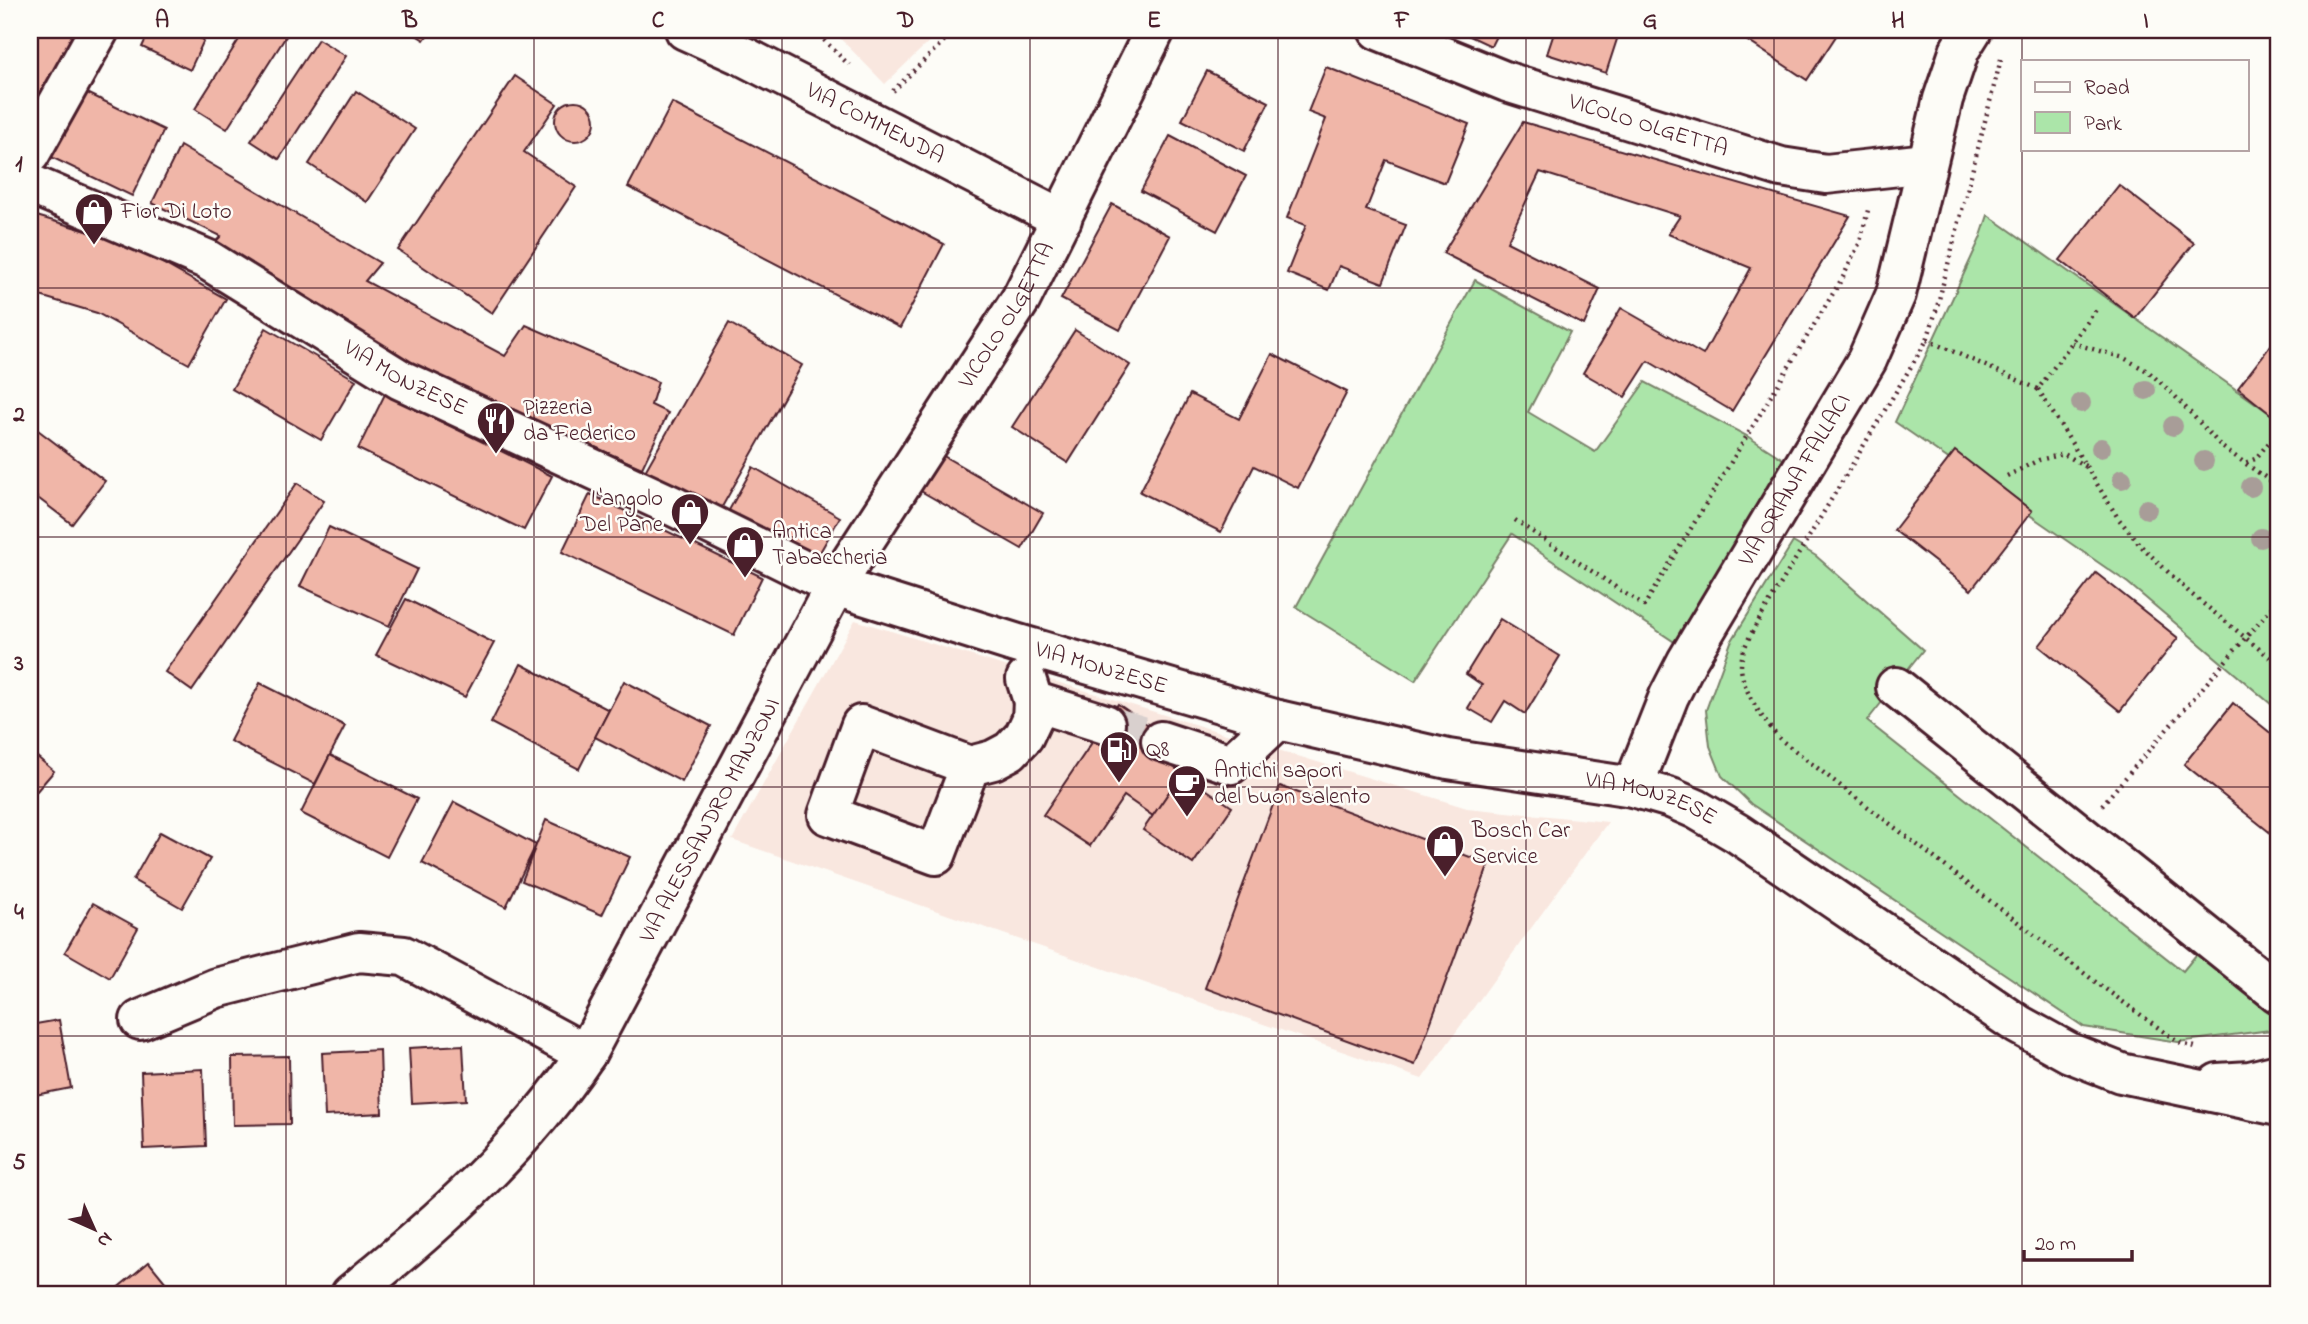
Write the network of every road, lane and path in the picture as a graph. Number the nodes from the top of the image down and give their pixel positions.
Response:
1 (99, 30) edge
2 (685, 30) edge
3 (719, 30) edge
4 (955, 30) edge
5 (1155, 30) edge
6 (1378, 30) edge
7 (1988, 40) edge
8 (745, 57) junction
9 (892, 92) dead end
10 (30, 154) edge
11 (1927, 163) junction
12 (30, 184) edge
13 (1870, 203) dead end
14 (1062, 219) junction
15 (1957, 229) dead end
16 (2098, 307) dead end
17 (1927, 340) dead end
18 (2072, 343) junction
19 (2038, 389) junction
20 (2273, 438) dead end
21 (2245, 464) junction
22 (2088, 468) junction
23 (2007, 476) dead end
24 (2278, 486) edge
25 (1515, 520) dead end
26 (2278, 568) edge
27 (835, 586) junction
28 (2278, 599) edge
29 (2245, 638) junction
30 (1015, 643) junction
31 (2278, 664) edge
32 (1741, 668) dead end
33 (1896, 687) dead end
34 (1033, 701) junction
35 (1278, 720) junction
36 (1105, 724) tunnel mouth
37 (1161, 741) tunnel mouth
38 (970, 765) dead end
39 (1633, 787) junction
40 (2079, 833) junction
41 (2278, 993) edge
42 (140, 1020) dead end
43 (2198, 1048) dead end
44 (586, 1054) junction
45 (2278, 1074) edge
46 (2185, 1086) junction
47 (2278, 1106) edge
48 (351, 1294) edge

1 - 10 street
2 - 8 street, VIA COMMENDA
3 - 8 street
4 - 9 path
5 - 14 street, VICOLO OLGETTA
6 - 11 street, VICOLO OLGETTA
7 - 11 street, VIA ORIANA FALLACI
7 - 15 path
8 - 14 street, VIA COMMENDA
11 - 39 street, VIA ORIANA FALLACI
12 - 27 street, VIA MONZESE
13 - 25 path
14 - 27 street, VICOLO OLGETTA
16 - 18 path
17 - 19 path
18 - 19 path
18 - 21 path
19 - 22 path
20 - 21 path
21 - 24 path
22 - 23 path
22 - 29 path
26 - 28 path
27 - 30 street, VIA MONZESE
27 - 44 street, VIA ALESSANDRO MANZONI
28 - 29 path
29 - 31 path
29 - 40 path
30 - 34 street
30 - 35 street, VIA MONZESE
32 - 43 path
33 - 40 street
34 - 36 street
34 - 38 street
35 - 37 street
35 - 39 street, VIA MONZESE
39 - 46 street, VIA MONZESE
40 - 41 street
42 - 44 street
44 - 48 street, VIA ALESSANDRO MANZONI
45 - 46 street, VIA MONZESE
46 - 47 street, VIA MONZESE

